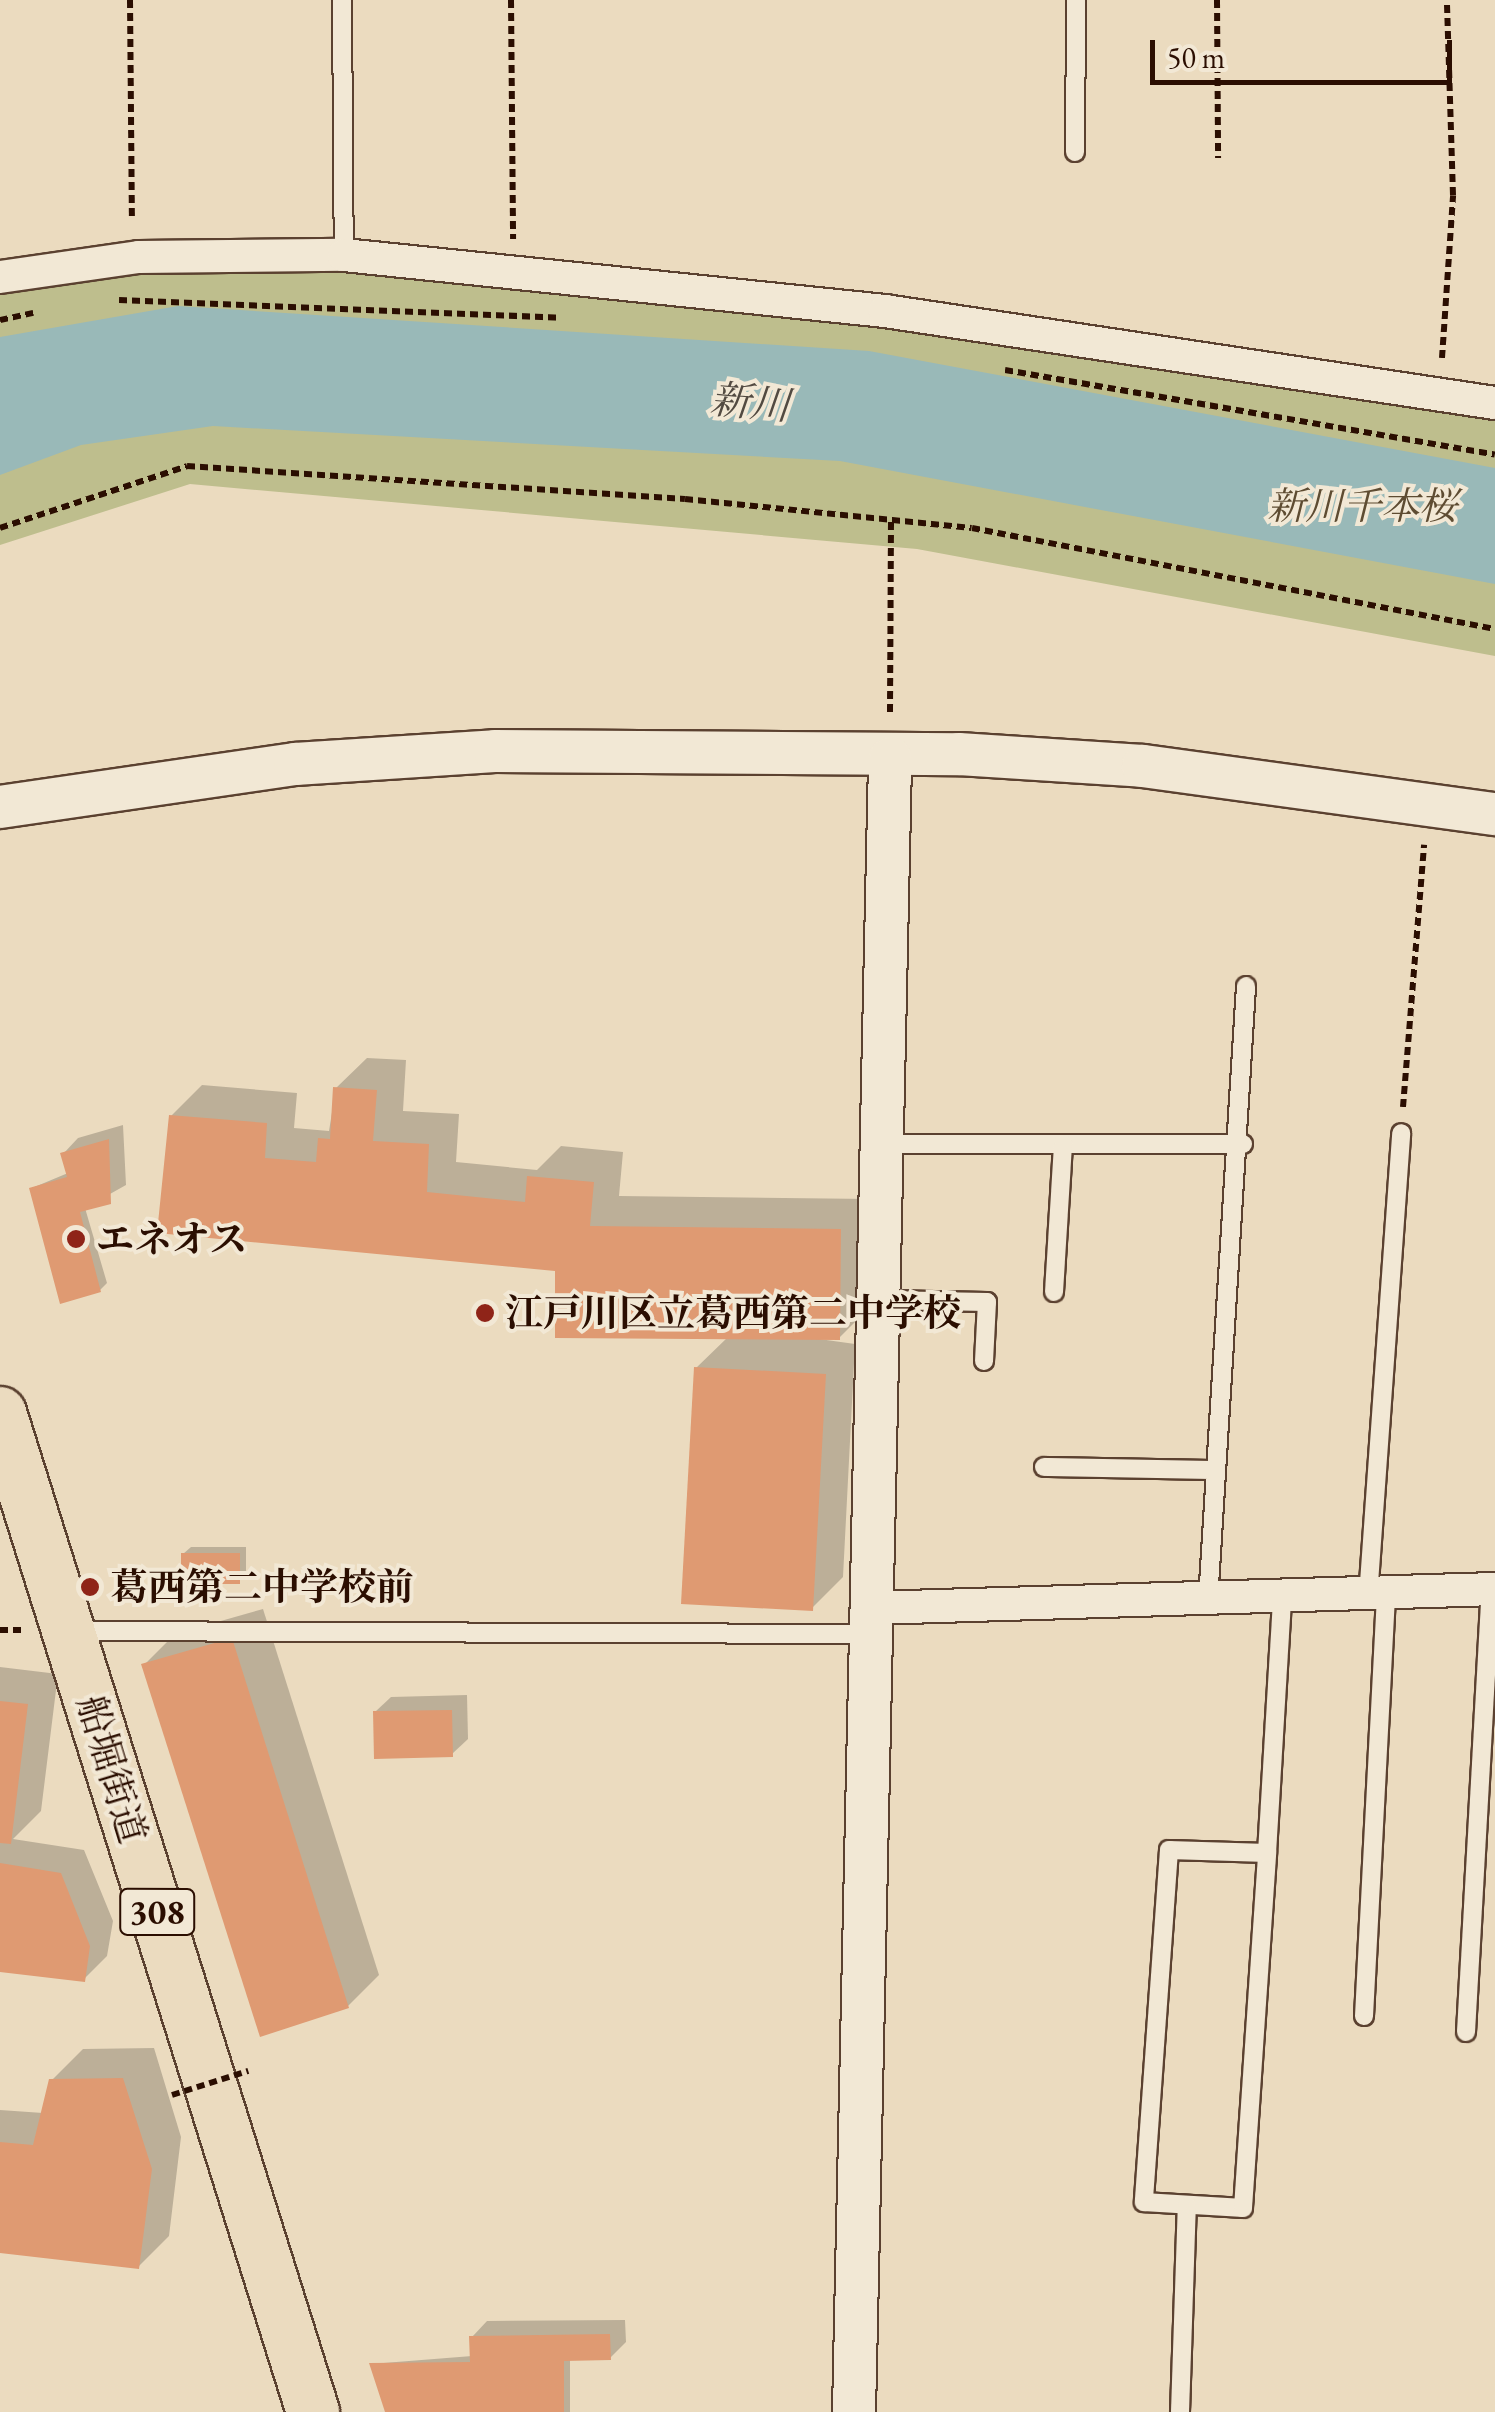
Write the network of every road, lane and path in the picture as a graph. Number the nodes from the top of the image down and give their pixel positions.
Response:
1 (130, 0) edge
2 (342, 0) edge
3 (510, 0) edge
4 (1076, 0) edge
5 (1216, 0) edge
6 (1447, 0) edge
7 (1075, 152) dead end
8 (1218, 158) dead end
9 (344, 255) junction
10 (133, 258) junction
11 (513, 270) junction
12 (0, 278) edge
13 (113, 300) dead end
14 (38, 312) dead end
15 (576, 319) dead end
16 (0, 320) edge
17 (986, 366) dead end
18 (1439, 394) junction
19 (1495, 402) edge
20 (1495, 455) edge
21 (890, 519) junction
22 (0, 528) edge
23 (1495, 629) edge
24 (890, 758) junction
25 (1428, 802) junction
26 (0, 808) edge
27 (1495, 814) edge
28 (1246, 986) dead end
29 (1401, 1133) joint
30 (886, 1144) junction
31 (1063, 1144) junction
32 (1243, 1144) junction
33 (1054, 1292) dead end
34 (881, 1300) junction
35 (984, 1361) dead end
36 (0, 1412) edge
37 (1044, 1467) dead end
38 (1216, 1470) junction
39 (1493, 1589) edge
40 (1377, 1599) junction
41 (1208, 1601) junction
42 (1282, 1601) junction
43 (873, 1621) junction
44 (69, 1631) junction
45 (1266, 1853) junction
46 (1364, 2016) dead end
47 (1466, 2032) dead end
48 (248, 2071) dead end
49 (172, 2096) dead end
50 (1186, 2206) junction
51 (313, 2412) edge
52 (854, 2412) edge
53 (1180, 2412) edge

1 - 10 path
2 - 9 lane
3 - 11 path
4 - 7 lane
5 - 8 path
6 - 18 path
9 - 10 street
9 - 11 street
10 - 12 street
11 - 18 street
13 - 15 path
14 - 16 path
17 - 20 path
18 - 19 street
21 - 22 path
21 - 23 path
21 - 24 path
24 - 25 street
24 - 26 street
24 - 30 street
25 - 27 street
25 - 29 path
28 - 32 lane
29 - 40 lane
30 - 31 lane
30 - 34 street
31 - 32 lane
31 - 33 lane
32 - 38 lane
34 - 35 lane
34 - 43 street
36 - 44 main road, 船堀街道 / 308
37 - 38 lane
38 - 41 lane
39 - 40 street
39 - 47 lane
40 - 42 street
40 - 46 lane
41 - 42 street
41 - 43 street
42 - 45 lane
43 - 44 lane
43 - 52 street
44 - 51 main road, 船堀街道 / 308
45 - 50 lane
45 - 50 lane
48 - 49 path, bridge
50 - 53 lane

